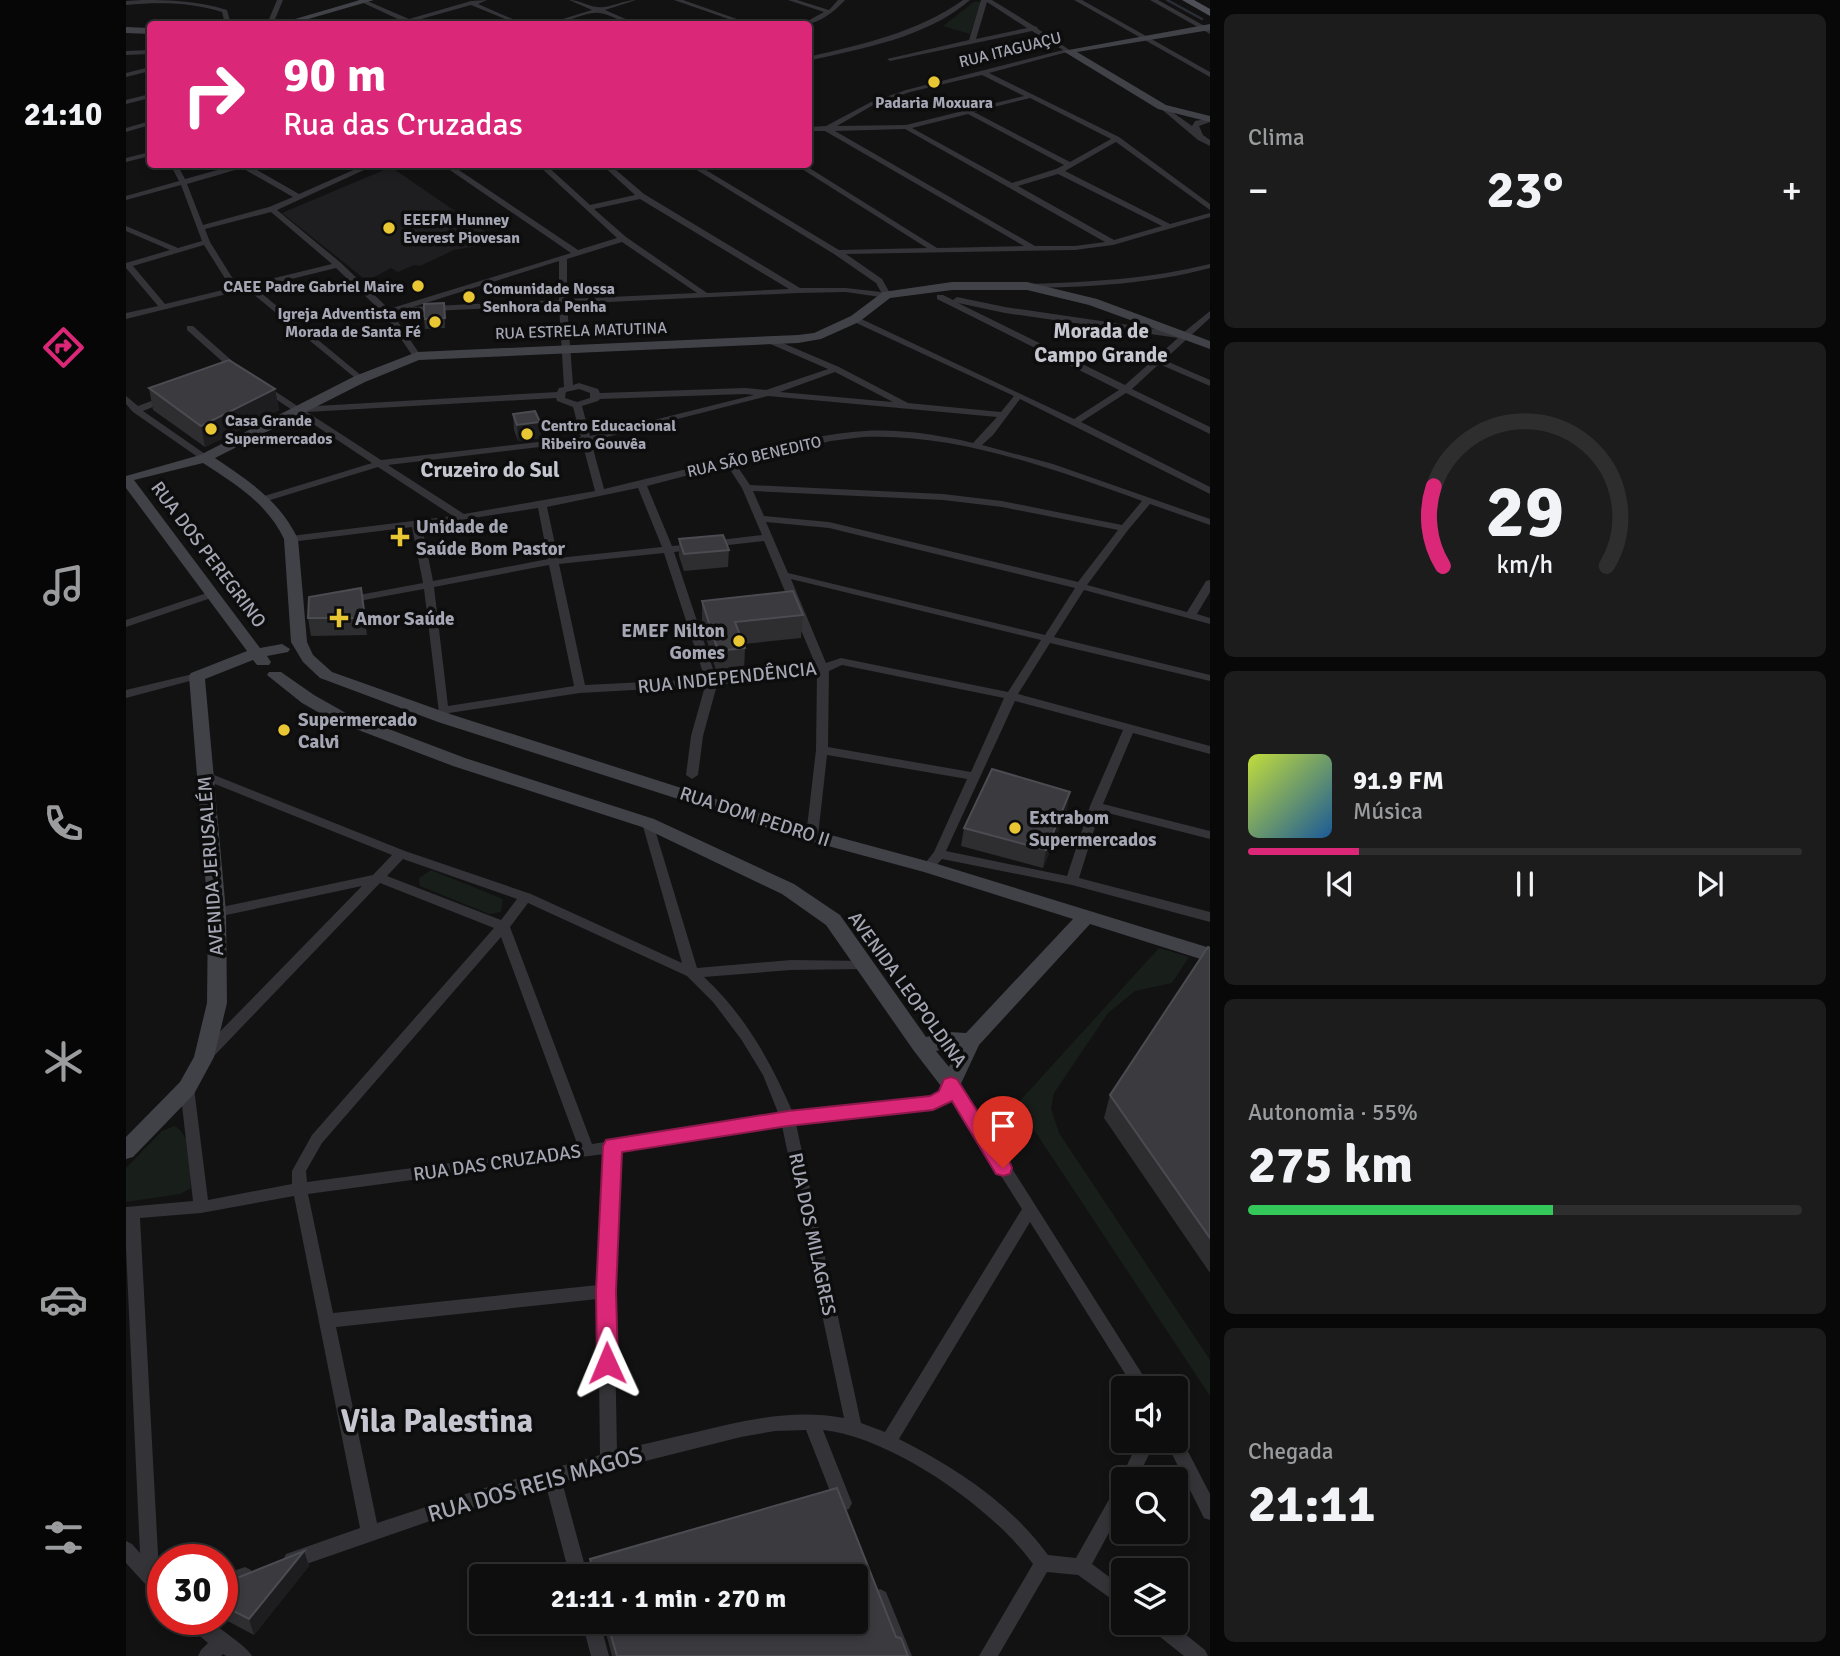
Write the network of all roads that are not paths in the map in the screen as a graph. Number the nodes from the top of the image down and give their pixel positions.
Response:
1 (280, 0) edge
2 (465, 0) edge
3 (484, 0) edge
4 (572, 0) edge
5 (633, 0) edge
6 (677, 0) edge
7 (791, 0) edge
8 (842, 0) edge
9 (967, 0) edge
10 (986, 0) edge
11 (1077, 0) edge
12 (1153, 0) edge
13 (1187, 0) edge
14 (365, 1) edge
15 (126, 3) edge
16 (472, 4) junction
17 (598, 10) junction
18 (830, 12) junction
19 (1210, 13) edge
20 (227, 21) edge
21 (271, 21) edge
22 (294, 21) edge
23 (410, 21) edge
24 (420, 21) edge
25 (514, 21) edge
26 (562, 21) edge
27 (626, 21) edge
28 (739, 21) edge
29 (811, 21) edge
30 (1035, 28) junction
31 (1208, 29) edge
32 (126, 30) edge
33 (147, 31) edge
34 (1145, 37) junction
35 (972, 40) junction
36 (1068, 51) junction
37 (147, 52) edge
38 (126, 53) edge
39 (812, 58) edge
40 (890, 59) dead end
41 (147, 70) edge
42 (982, 72) junction
43 (126, 75) edge
44 (1210, 75) edge
45 (1031, 96) junction
46 (147, 97) edge
47 (126, 102) edge
48 (1162, 107) junction
49 (970, 113) junction
50 (1210, 120) edge
51 (147, 124) edge
52 (906, 127) junction
53 (812, 129) edge
54 (827, 129) junction
55 (126, 130) edge
56 (1202, 138) junction
57 (1116, 139) junction
58 (1210, 144) edge
59 (147, 156) edge
60 (126, 160) edge
61 (1070, 166) junction
62 (175, 168) edge
63 (234, 168) edge
64 (250, 168) edge
65 (365, 168) edge
66 (450, 168) edge
67 (544, 168) edge
68 (609, 168) edge
69 (697, 168) edge
70 (803, 168) edge
71 (1059, 171) junction
72 (183, 182) junction
73 (1011, 186) junction
74 (641, 196) junction
75 (126, 198) edge
76 (300, 198) junction
77 (589, 208) junction
78 (1210, 208) edge
79 (272, 209) junction
80 (1210, 215) edge
81 (1170, 227) junction
82 (126, 228) edge
83 (201, 228) junction
84 (623, 239) junction
85 (206, 242) junction
86 (1113, 243) junction
87 (1032, 248) junction
88 (934, 249) junction
89 (177, 250) junction
90 (837, 252) junction
91 (577, 253) junction
92 (563, 257) junction
93 (338, 265) junction
94 (127, 266) edge
95 (1210, 266) edge
96 (1027, 286) junction
97 (249, 287) junction
98 (923, 288) junction
99 (236, 290) junction
100 (798, 291) junction
101 (887, 295) junction
102 (706, 296) junction
103 (940, 297) junction
104 (562, 303) junction
105 (164, 308) junction
106 (398, 310) junction
107 (387, 312) junction
108 (1210, 314) edge
109 (126, 316) edge
110 (855, 319) junction
111 (190, 328) dead end
112 (1185, 336) junction
113 (771, 341) junction
114 (1210, 345) edge
115 (567, 347) junction
116 (417, 356) junction
117 (1158, 360) junction
118 (836, 369) junction
119 (240, 372) junction
120 (227, 377) edge
121 (360, 379) junction
122 (1210, 383) edge
123 (569, 387) junction
124 (1125, 390) junction
125 (769, 393) junction
126 (559, 395) junction
127 (1019, 395) junction
128 (175, 396) edge
129 (597, 396) junction
130 (126, 398) edge
131 (577, 405) junction
132 (907, 405) junction
133 (136, 410) junction
134 (296, 411) junction
135 (1003, 415) junction
136 (1074, 422) junction
137 (835, 425) dead end
138 (1210, 431) edge
139 (847, 435) junction
140 (587, 439) junction
141 (975, 447) junction
142 (205, 458) junction
143 (728, 459) junction
144 (380, 463) junction
145 (133, 473) edge
146 (641, 484) junction
147 (747, 488) junction
148 (1210, 491) edge
149 (600, 492) junction
150 (264, 499) junction
151 (1148, 501) junction
152 (542, 506) junction
153 (463, 518) junction
154 (758, 518) junction
155 (1210, 522) edge
156 (417, 524) junction
157 (1124, 528) junction
158 (766, 538) junction
159 (291, 539) junction
160 (668, 550) junction
161 (556, 561) junction
162 (785, 575) junction
163 (1210, 583) edge
164 (429, 585) junction
165 (1081, 586) junction
166 (213, 594) junction
167 (336, 603) edge
168 (1190, 616) junction
169 (1210, 621) edge
170 (126, 624) edge
171 (1050, 638) junction
172 (307, 656) junction
173 (265, 664) junction
174 (822, 669) junction
175 (197, 676) junction
176 (1210, 678) edge
177 (712, 682) junction
178 (580, 689) junction
179 (126, 694) edge
180 (1011, 696) junction
181 (444, 714) junction
182 (1129, 729) junction
183 (822, 750) junction
184 (1210, 750) edge
185 (204, 775) junction
186 (692, 775) dead end
187 (974, 776) junction
188 (1096, 806) junction
189 (648, 823) junction
190 (1210, 835) edge
191 (812, 836) junction
192 (401, 854) junction
193 (934, 861) junction
194 (380, 878) junction
195 (1072, 881) junction
196 (526, 897) junction
197 (217, 912) junction
198 (1088, 915) junction
199 (1210, 917) edge
200 (503, 926) junction
201 (1210, 955) edge
202 (866, 964) junction
203 (692, 972) junction
204 (971, 1041) junction
205 (920, 1046) junction
206 (204, 1057) junction
207 (951, 1084) junction
208 (187, 1088) junction
209 (788, 1119) junction
210 (612, 1146) junction
211 (587, 1151) junction
212 (126, 1152) edge
213 (300, 1189) junction
214 (201, 1208) junction
215 (1029, 1210) junction
216 (129, 1214) edge
217 (606, 1291) junction
218 (326, 1321) junction
219 (1135, 1376) edge
220 (810, 1422) junction
221 (854, 1428) junction
222 (888, 1442) junction
223 (1180, 1453) edge
224 (609, 1460) junction
225 (552, 1476) junction
226 (1111, 1511) edge
227 (1210, 1512) edge
228 (852, 1526) edge
229 (370, 1533) junction
230 (148, 1544) edge
231 (126, 1550) edge
232 (1043, 1563) junction
233 (576, 1564) edge
234 (1081, 1567) junction
235 (147, 1574) edge
236 (238, 1578) edge
237 (872, 1578) edge
238 (1111, 1589) edge
239 (594, 1634) edge
240 (212, 1635) edge
241 (1172, 1635) edge
242 (222, 1643) junction
243 (207, 1656) edge
244 (243, 1656) edge
245 (600, 1656) edge
246 (903, 1656) edge
247 (988, 1656) edge
248 (1199, 1656) edge

1 - 21 street
2 - 16 street
3 - 16 street
4 - 17 street
5 - 17 street
6 - 28 street
7 - 18 street
8 - 18 street
9 - 39 street
10 - 30 street
10 - 35 street
11 - 34 street
12 - 31 street
13 - 19 main road
14 - 22 street
14 - 23 street
15 - 20 street
16 - 24 street
16 - 25 street
17 - 26 street
17 - 27 street
18 - 29 street
30 - 35 street
30 - 36 street
31 - 34 street, RUA ITAGUAÇU
32 - 33 street
34 - 36 street, RUA ITAGUAÇU
34 - 44 street
35 - 40 street
36 - 42 street, RUA ITAGUAÇU
36 - 48 street
37 - 38 street
41 - 43 street
42 - 45 street
42 - 54 street, RUA ITAGUAÇU
45 - 49 street
45 - 57 street
46 - 47 street
48 - 50 street
48 - 56 street
49 - 52 street
49 - 61 street
50 - 56 street
51 - 55 street
52 - 54 street
52 - 73 street
53 - 54 street
54 - 87 street
56 - 58 street
57 - 61 street
57 - 78 street
59 - 60 street
61 - 71 street
62 - 72 street
63 - 72 street
64 - 76 street
65 - 76 street
66 - 91 street
67 - 77 street
68 - 74 street
69 - 90 street
70 - 88 street
71 - 73 street
71 - 81 street
72 - 75 street
72 - 83 street
73 - 86 street
74 - 77 street
74 - 100 street
76 - 79 street
77 - 84 street
79 - 83 street
79 - 93 street
80 - 81 street
81 - 86 street
82 - 89 street
83 - 85 street
84 - 91 street
84 - 102 street
85 - 89 street
85 - 99 street
86 - 87 street
87 - 88 street
88 - 90 street
89 - 94 street
90 - 101 street
91 - 92 street
92 - 104 street
92 - 106 street
93 - 97 street
93 - 107 street
94 - 105 street
95 - 96 street
96 - 98 street, RUA ESTRELA MATUTINA
96 - 112 street, RUA ESTRELA MATUTINA
97 - 99 street
97 - 121 street
98 - 101 street, RUA ESTRELA MATUTINA
98 - 103 street
99 - 105 street
100 - 101 street
100 - 102 street
101 - 110 street, RUA ESTRELA MATUTINA
102 - 104 street
103 - 112 street
103 - 124 street
104 - 106 street
104 - 115 street
105 - 109 street
106 - 107 street
107 - 116 street
108 - 112 street
110 - 113 street, RUA ESTRELA MATUTINA
110 - 127 street
111 - 119 street
112 - 114 street, RUA ESTRELA MATUTINA
112 - 117 street
113 - 115 street, RUA ESTRELA MATUTINA
113 - 118 street
115 - 116 street, RUA ESTRELA MATUTINA
115 - 123 street
116 - 121 street, RUA ESTRELA MATUTINA
117 - 122 street
117 - 124 street
118 - 125 street
118 - 132 street
119 - 120 street
119 - 134 street
121 - 134 street, RUA ESTRELA MATUTINA
123 - 126 street
123 - 129 street
124 - 136 street
124 - 138 street
125 - 129 street
125 - 132 street
125 - 140 street
126 - 131 street
126 - 134 street
127 - 135 street
127 - 136 street
128 - 133 street
129 - 131 street
130 - 133 street
131 - 140 street
132 - 135 street
133 - 142 street
134 - 142 street, RUA ESTRELA MATUTINA
134 - 144 street
135 - 141 street
136 - 148 street
137 - 139 street
139 - 141 street, RUA SÃO BENEDITO
139 - 143 street, RUA SÃO BENEDITO
140 - 144 street
140 - 149 street
141 - 151 street, RUA SÃO BENEDITO
142 - 145 street, RUA ESTRELA MATUTINA
142 - 150 street
143 - 146 street, RUA SÃO BENEDITO
143 - 147 street
144 - 150 street
144 - 153 street
145 - 166 street, RUA DOS PEREGRINO
146 - 149 street, RUA SÃO BENEDITO
146 - 160 street
147 - 154 street
147 - 157 street
149 - 152 street, RUA SÃO BENEDITO
150 - 159 street
151 - 155 street, RUA SÃO BENEDITO
151 - 157 street
152 - 153 street, RUA SÃO BENEDITO
152 - 161 street
153 - 156 street, RUA SÃO BENEDITO
154 - 158 street
154 - 165 street
156 - 159 street, RUA SÃO BENEDITO
156 - 164 street
157 - 165 street
158 - 160 street
158 - 162 street
159 - 172 street
160 - 161 street
160 - 177 street
161 - 164 street
161 - 178 street
162 - 171 street
162 - 174 street
163 - 168 street
164 - 167 street
164 - 181 street
165 - 168 street
165 - 171 street
166 - 170 street
166 - 173 street, RUA DOS PEREGRINO
168 - 169 street
171 - 176 street
171 - 180 street
172 - 173 street
172 - 173 street
172 - 181 street, RUA DOM PEDRO II
173 - 175 street, RUA DOS PEREGRINO
173 - 189 street, AVENIDA LEOPOLDINA
174 - 177 street, RUA INDEPENDÊNCIA
174 - 180 street, RUA INDEPENDÊNCIA
174 - 183 street
175 - 179 street
175 - 185 street, AVENIDA JERUSALÉM
177 - 178 street, RUA INDEPENDÊNCIA
177 - 186 street
178 - 181 street, RUA INDEPENDÊNCIA
180 - 182 street, RUA INDEPENDÊNCIA
180 - 187 street
181 - 191 street, RUA DOM PEDRO II
182 - 184 street, RUA INDEPENDÊNCIA
182 - 188 street
183 - 187 street
183 - 191 street
185 - 192 street
185 - 197 street, AVENIDA JERUSALÉM
187 - 193 street
188 - 190 street
188 - 195 street
189 - 202 street, AVENIDA LEOPOLDINA
189 - 203 street, RUA DOS MILAGRES
191 - 193 street, RUA DOM PEDRO II
192 - 194 street
192 - 196 street
193 - 195 street
193 - 198 street, RUA DOM PEDRO II
194 - 197 street
194 - 200 street
194 - 206 street
195 - 199 street
196 - 200 street
196 - 203 street
197 - 206 street, AVENIDA JERUSALÉM
198 - 201 street, RUA DOM PEDRO II
198 - 204 street
200 - 211 street
200 - 213 street
202 - 203 street
202 - 205 street, AVENIDA LEOPOLDINA
203 - 209 street, RUA DOS MILAGRES
204 - 205 street
204 - 207 street
205 - 207 street, AVENIDA LEOPOLDINA
206 - 208 street, AVENIDA JERUSALÉM
207 - 209 street, RUA DAS CRUZADAS
207 - 215 street, AVENIDA LEOPOLDINA
208 - 212 street, AVENIDA JERUSALÉM
208 - 214 street
209 - 210 street, RUA DAS CRUZADAS
209 - 221 street, RUA DOS MILAGRES
210 - 211 street, RUA DAS CRUZADAS
210 - 217 street
211 - 213 street, RUA DAS CRUZADAS
213 - 214 street, RUA DAS CRUZADAS
213 - 218 street
214 - 216 street, RUA DAS CRUZADAS
215 - 219 street, AVENIDA LEOPOLDINA
215 - 222 street
216 - 230 street
217 - 218 street
217 - 224 street
218 - 229 street
220 - 221 street, RUA DOS REIS MAGOS
220 - 224 street, RUA DOS REIS MAGOS
220 - 228 street
221 - 222 street, RUA DOS REIS MAGOS
222 - 232 street, RUA DOS REIS MAGOS
223 - 227 street
224 - 225 street, RUA DOS REIS MAGOS
225 - 229 street, RUA DOS REIS MAGOS
225 - 233 street
226 - 234 street
229 - 236 street, RUA DOS REIS MAGOS
231 - 235 street
232 - 234 street
232 - 247 street
234 - 238 street
237 - 246 street
239 - 245 street
240 - 242 street
241 - 248 street
242 - 243 street
242 - 244 street

